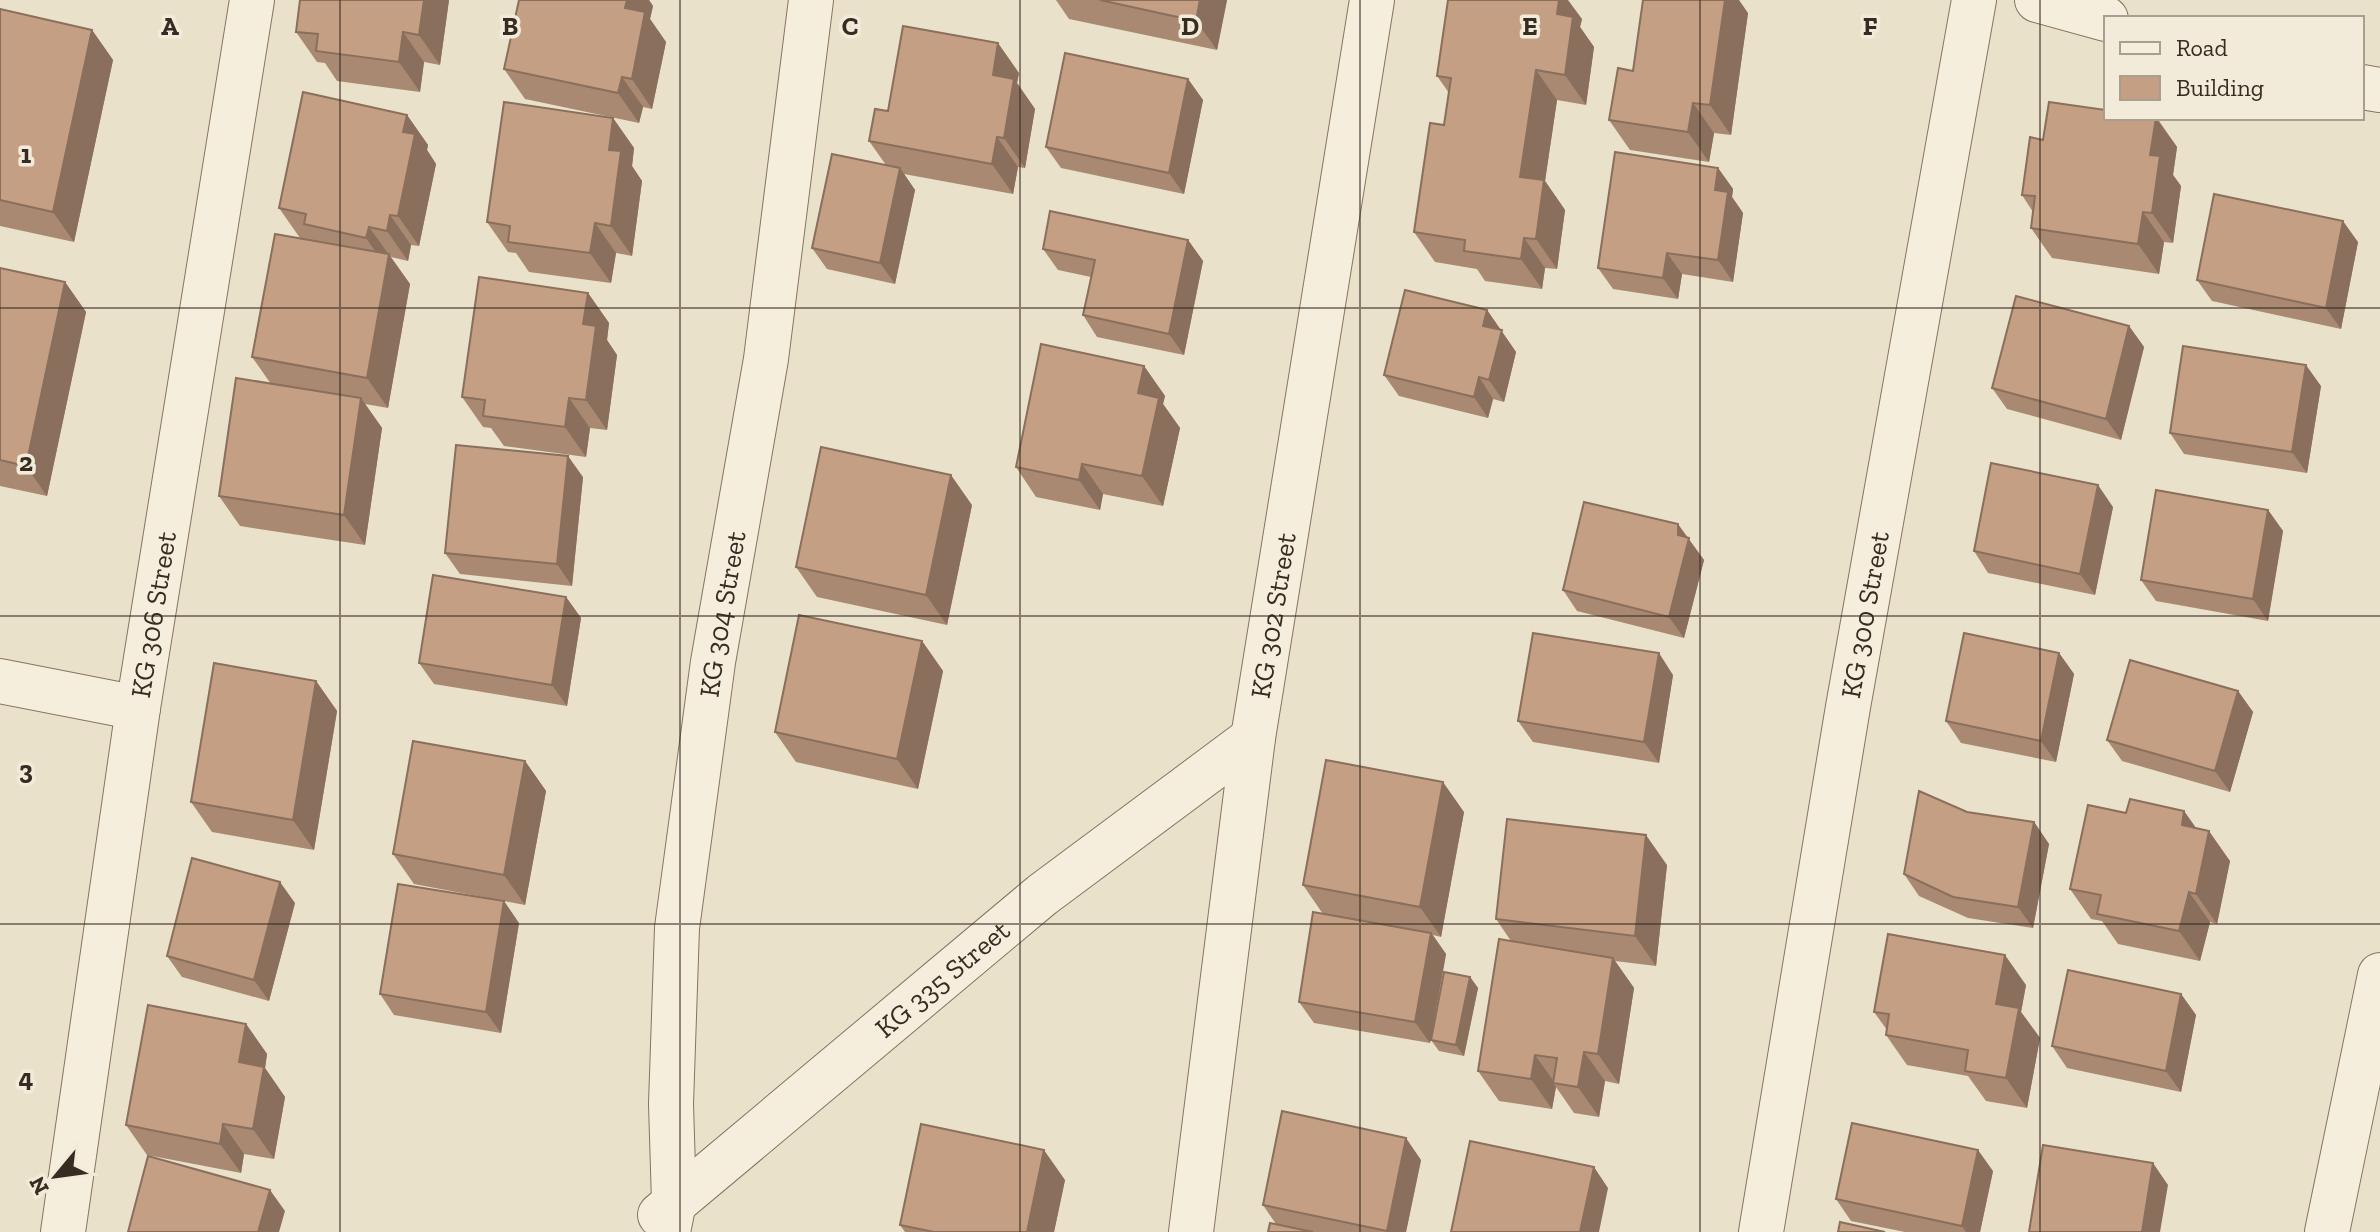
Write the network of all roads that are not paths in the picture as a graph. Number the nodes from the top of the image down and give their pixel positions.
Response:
1 (252, 0) edge
2 (811, 0) edge
3 (1372, 0) edge
4 (1974, 0) edge
5 (2037, 0) edge
6 (2104, 18) edge
7 (0, 681) edge
8 (138, 708) junction
9 (1253, 738) junction
10 (2380, 975) edge
11 (671, 1217) edge
12 (63, 1232) edge
13 (642, 1232) edge
14 (1191, 1232) edge
15 (1761, 1232) edge
16 (2327, 1232) edge

1 - 8 street, KG 306 Street
2 - 11 street, KG 304 Street
3 - 9 street, KG 302 Street
4 - 15 street, KG 300 Street
5 - 6 street
7 - 8 street
8 - 12 street, KG 306 Street
9 - 11 street, KG 335 Street
9 - 14 street, KG 302 Street
10 - 16 street
11 - 13 street, KG 335 Street

